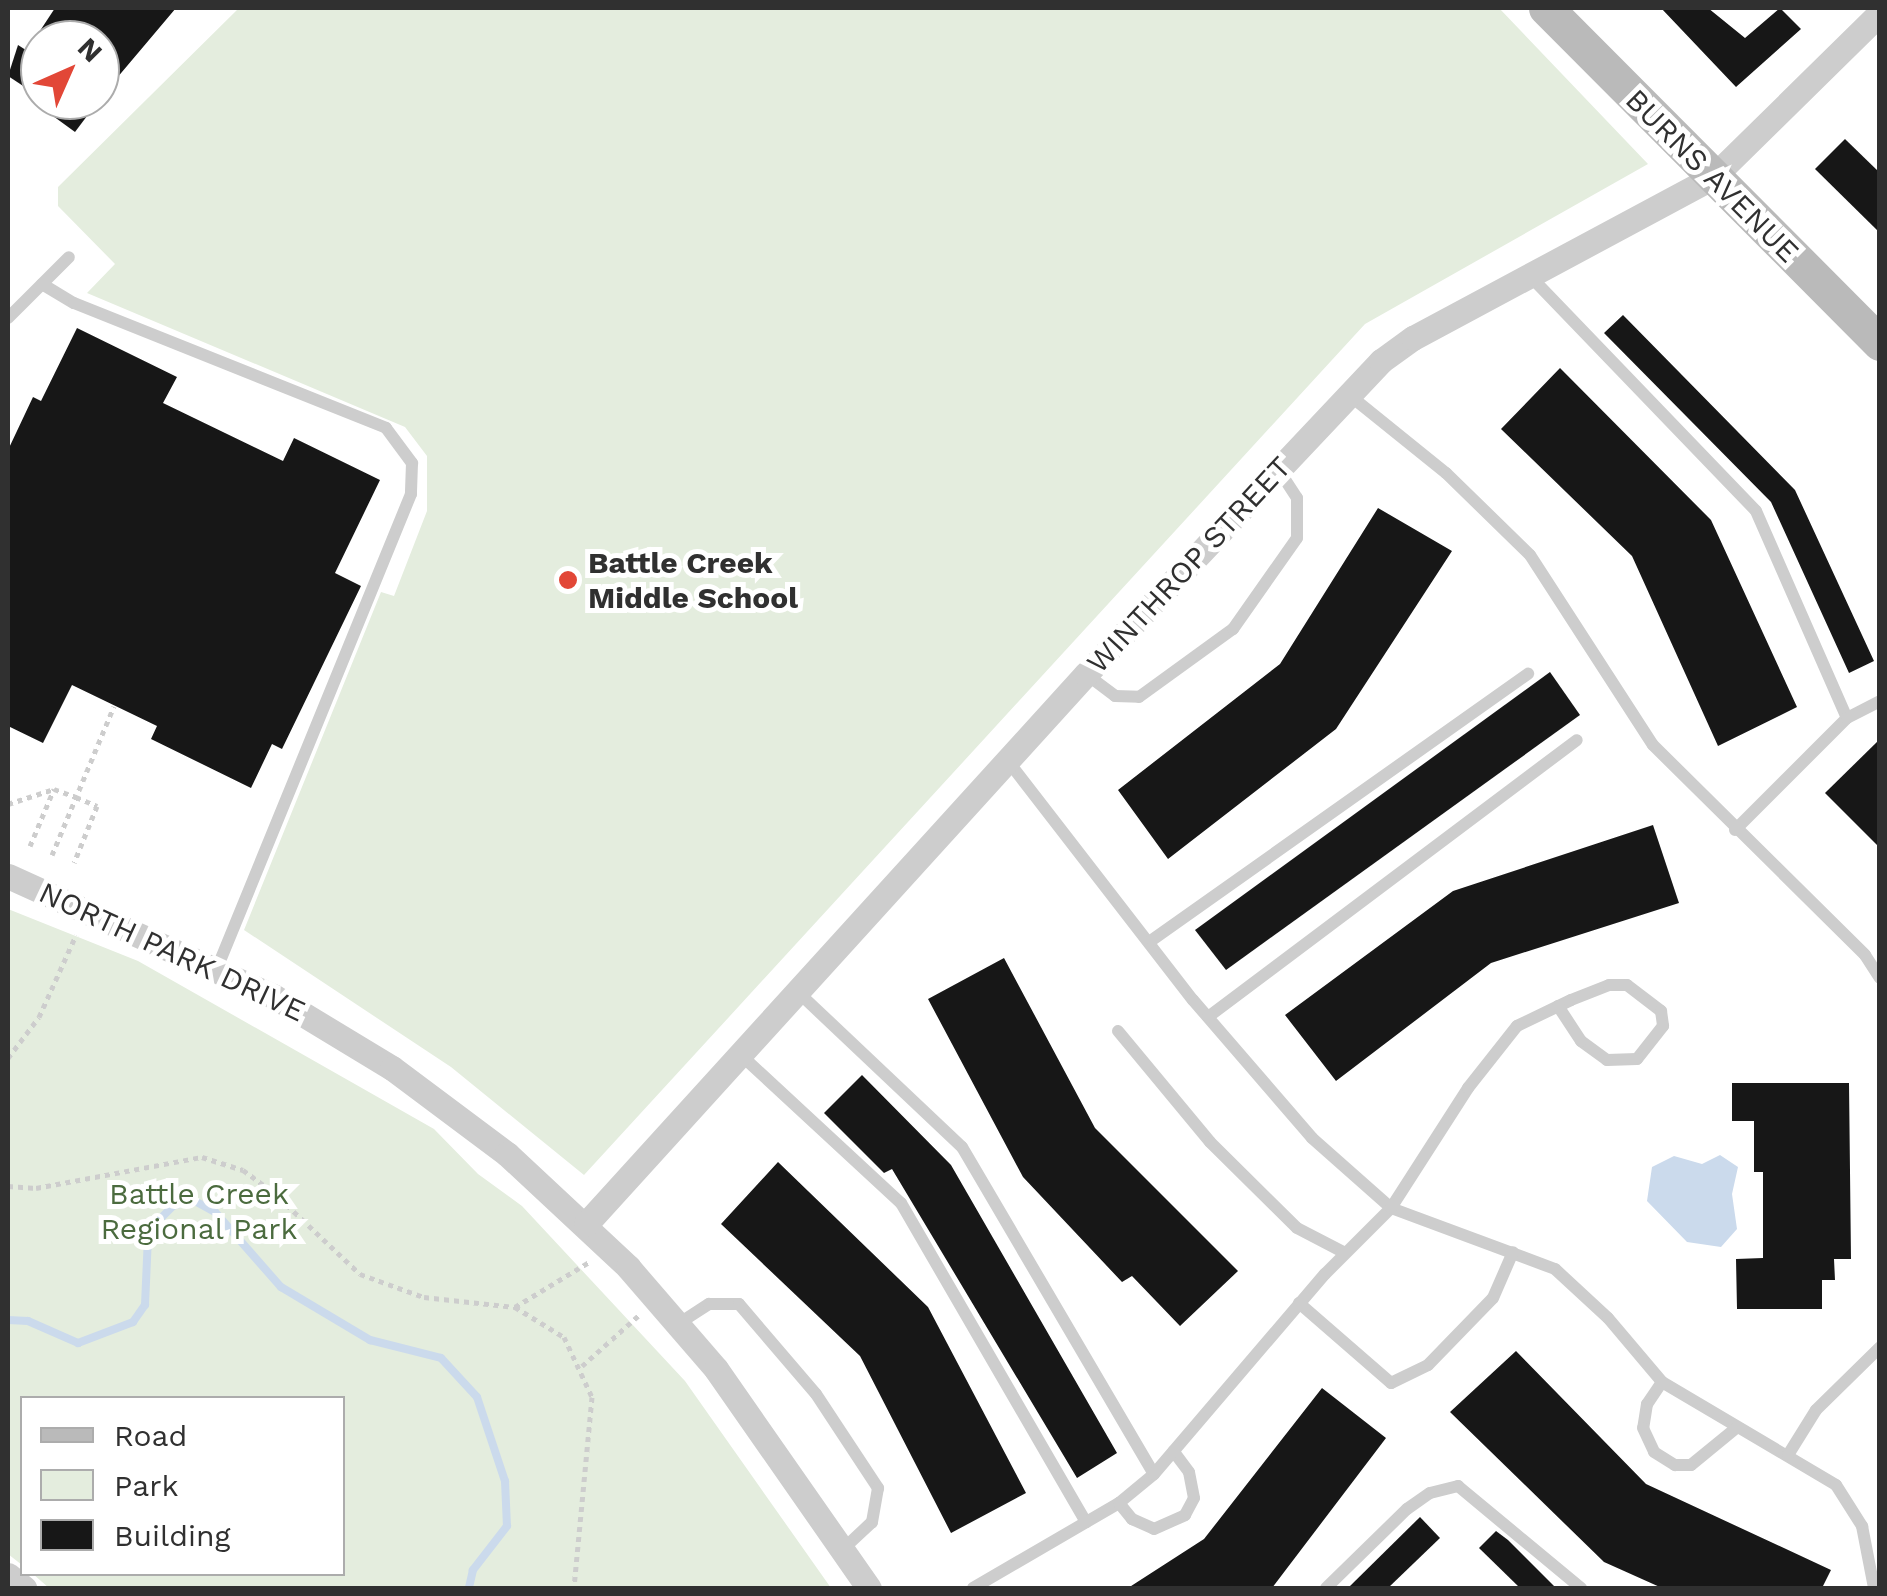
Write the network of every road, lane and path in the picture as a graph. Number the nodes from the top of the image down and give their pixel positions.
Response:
1 (1546, 8) edge
2 (1880, 12) edge
3 (1712, 178) junction
4 (70, 257) dead end
5 (1529, 275) junction
6 (42, 284) junction
7 (8, 318) edge
8 (1880, 343) edge
9 (1348, 394) junction
10 (1278, 469) junction
11 (1086, 674) junction
12 (1528, 674) dead end
13 (1880, 701) edge
14 (114, 706) dead end
15 (1847, 718) junction
16 (1577, 740) dead end
17 (1008, 761) junction
18 (54, 789) junction
19 (76, 797) junction
20 (8, 804) edge
21 (1734, 830) junction
22 (30, 846) dead end
23 (52, 855) dead end
24 (74, 863) dead end
25 (8, 876) edge
26 (78, 930) dead end
27 (1152, 940) junction
28 (1880, 948) edge
29 (1865, 955) junction
30 (218, 966) junction
31 (1880, 978) edge
32 (799, 992) junction
33 (1558, 1006) junction
34 (1208, 1017) junction
35 (1118, 1032) dead end
36 (742, 1056) junction
37 (8, 1058) edge
38 (8, 1186) edge
39 (1391, 1208) junction
40 (586, 1224) junction
41 (1513, 1252) junction
42 (1345, 1254) junction
43 (588, 1263) dead end
44 (656, 1298) junction
45 (1299, 1303) junction
46 (514, 1307) junction
47 (678, 1324) junction
48 (1880, 1347) edge
49 (582, 1366) junction
50 (1662, 1382) junction
51 (1735, 1429) junction
52 (1173, 1451) junction
53 (1788, 1455) junction
54 (1154, 1474) junction
55 (1119, 1504) junction
56 (1086, 1522) junction
57 (843, 1549) junction
58 (1876, 1571) edge
59 (8, 1575) edge
60 (24, 1588) edge
61 (574, 1588) edge
62 (869, 1588) edge
63 (973, 1588) edge
64 (1326, 1588) edge
65 (1581, 1588) edge
66 (1874, 1588) edge

1 - 3 street, BURNS AVENUE
2 - 3 street, WINTHROP STREET
3 - 5 street, WINTHROP STREET
3 - 8 street, BURNS AVENUE
4 - 6 lane
5 - 9 street, WINTHROP STREET
5 - 15 lane
6 - 7 lane
6 - 30 lane
9 - 10 street, WINTHROP STREET
9 - 21 lane
10 - 11 street, WINTHROP STREET
10 - 11 lane
11 - 17 street, WINTHROP STREET
12 - 27 lane
13 - 15 lane
14 - 19 path
15 - 21 lane
16 - 34 lane
17 - 27 lane
17 - 32 street, WINTHROP STREET
18 - 19 path
18 - 20 path
18 - 22 path
19 - 23 path
19 - 24 path
21 - 29 lane
25 - 30 street, NORTH PARK DRIVE
26 - 37 path
27 - 34 lane
28 - 29 lane
29 - 31 lane
30 - 40 street, NORTH PARK DRIVE
32 - 36 street, WINTHROP STREET
32 - 54 lane
33 - 33 lane
33 - 39 lane
34 - 39 lane
35 - 42 lane
36 - 40 street, WINTHROP STREET
36 - 56 lane
38 - 46 path
39 - 41 lane
39 - 42 lane
40 - 44 street, NORTH PARK DRIVE
41 - 45 lane
41 - 50 lane
42 - 45 lane
43 - 46 path
44 - 47 street, NORTH PARK DRIVE
44 - 49 path
45 - 52 lane
46 - 49 path
47 - 57 street, NORTH PARK DRIVE
47 - 57 lane
48 - 53 lane
49 - 61 path
50 - 51 lane
50 - 51 lane
51 - 53 lane
52 - 54 lane
52 - 55 lane
53 - 58 lane
54 - 55 lane
55 - 56 lane
56 - 63 lane
57 - 62 street, NORTH PARK DRIVE
58 - 66 lane
59 - 60 street
64 - 65 lane

